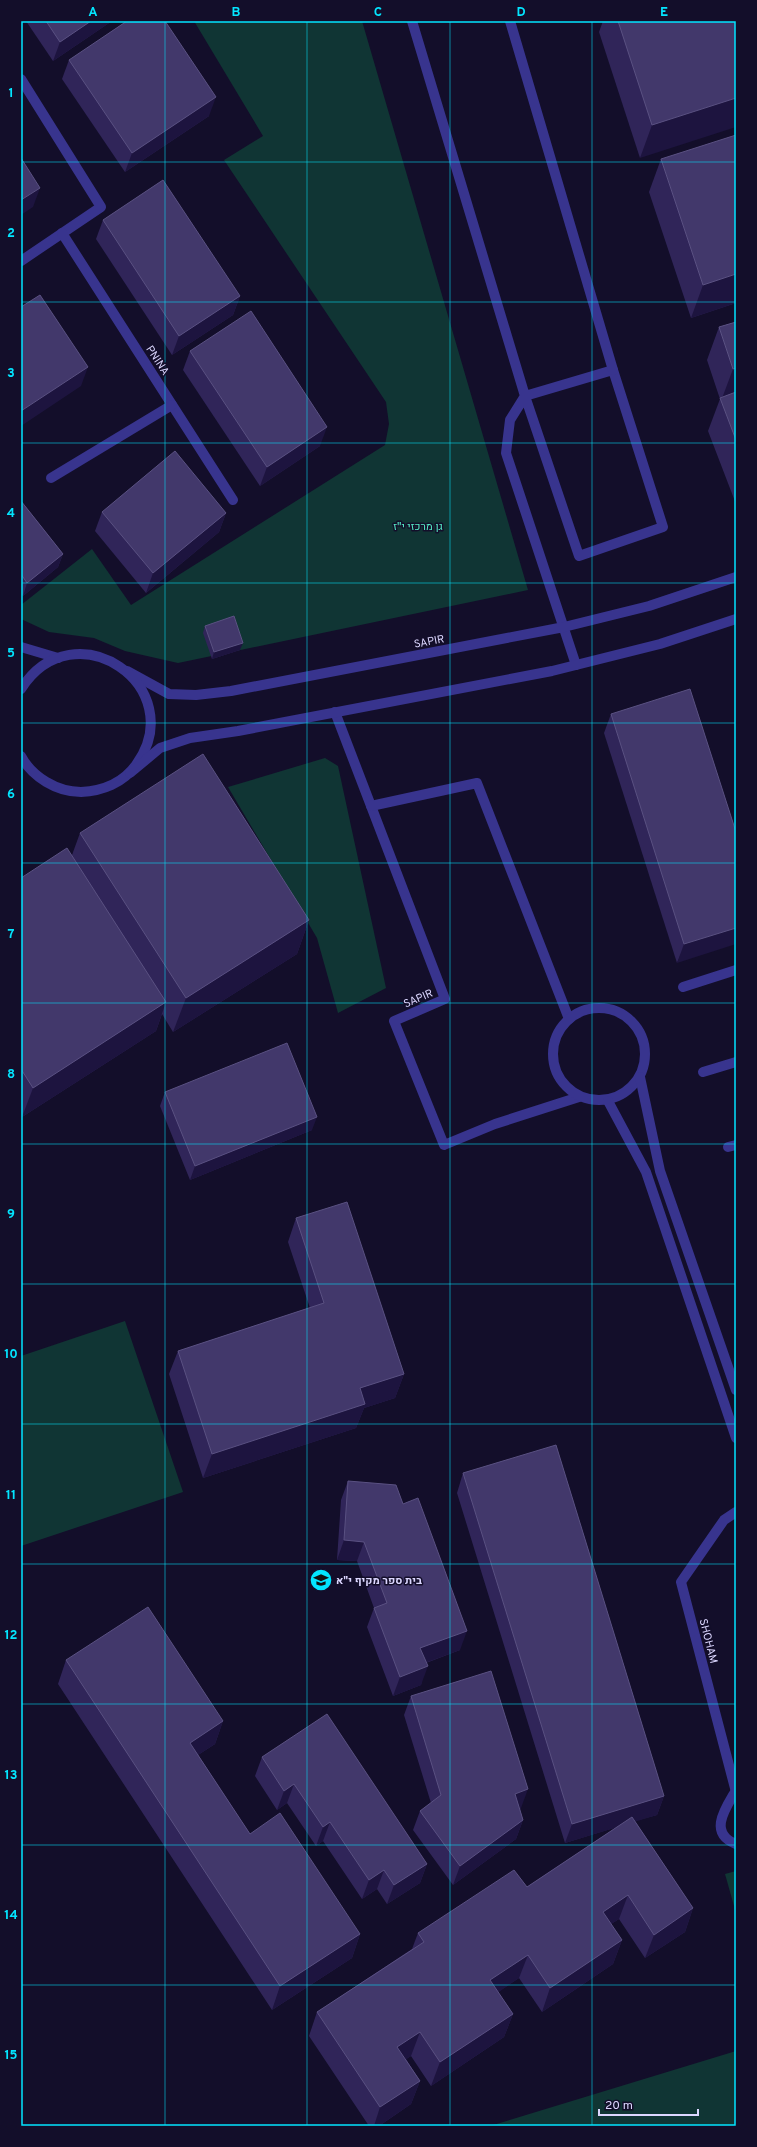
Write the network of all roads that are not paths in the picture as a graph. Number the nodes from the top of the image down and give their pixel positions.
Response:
1 (412, 21) edge
2 (510, 21) edge
3 (21, 79) edge
4 (62, 233) junction
5 (21, 261) edge
6 (613, 370) junction
7 (525, 396) junction
8 (172, 405) junction
9 (51, 478) dead end
10 (233, 500) dead end
11 (736, 577) edge
12 (736, 619) edge
13 (564, 627) junction
14 (21, 647) edge
15 (58, 658) junction
16 (576, 665) junction
17 (126, 671) junction
18 (21, 689) edge
19 (335, 712) junction
20 (21, 757) edge
21 (130, 773) junction
22 (371, 806) junction
23 (736, 970) edge
24 (683, 986) dead end
25 (569, 1018) junction
26 (736, 1062) edge
27 (703, 1072) dead end
28 (640, 1077) junction
29 (579, 1097) junction
30 (608, 1101) junction
31 (736, 1390) edge
32 (736, 1438) edge
33 (736, 1512) edge
34 (736, 1792) edge
35 (736, 1844) edge

1 - 7 street
2 - 6 street
3 - 4 street
4 - 5 street
4 - 8 street, PNINA
6 - 7 street
6 - 7 street
7 - 13 street
8 - 9 street
8 - 10 street, PNINA
11 - 13 street, SAPIR
12 - 16 street
13 - 16 street
13 - 17 street, SAPIR
14 - 15 street
15 - 17 street
15 - 18 street
16 - 19 street
17 - 21 street
19 - 21 street
19 - 22 street, SAPIR
20 - 21 street
22 - 25 street
22 - 29 street, SAPIR
23 - 24 street
25 - 28 street
25 - 29 street
26 - 27 street
28 - 30 street
28 - 31 street
29 - 30 street
30 - 32 street
33 - 34 street, SHOHAM
34 - 35 street

